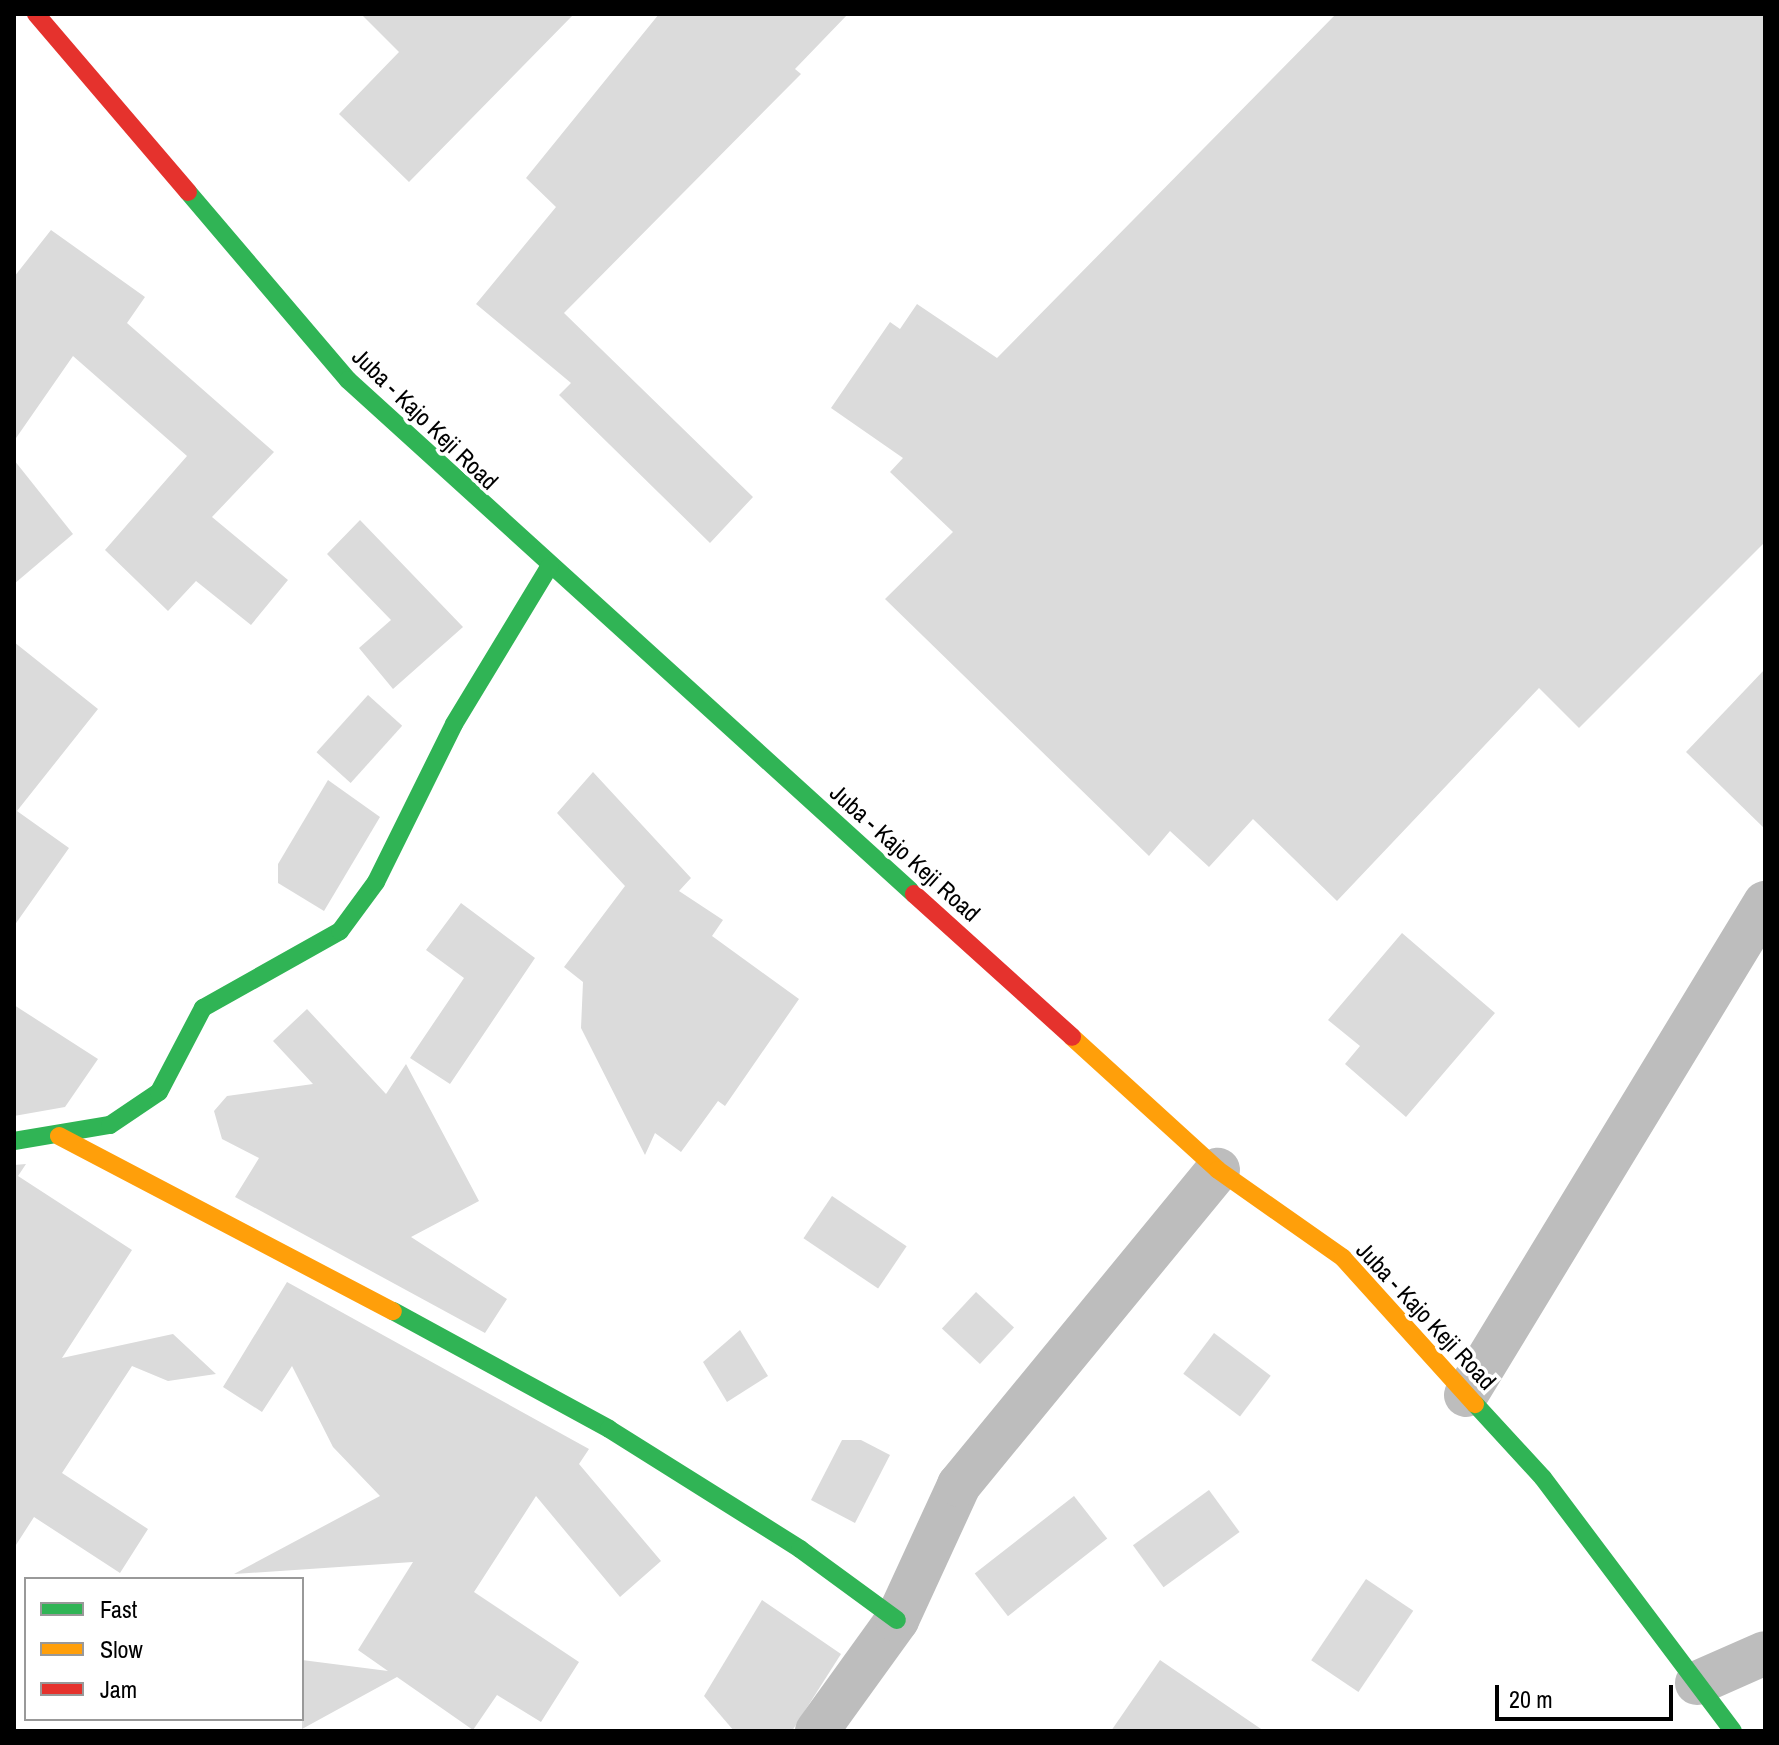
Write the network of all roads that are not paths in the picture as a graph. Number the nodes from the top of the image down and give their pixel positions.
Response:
1 (36, 14) edge
2 (549, 567) junction
3 (1765, 903) edge
4 (59, 1136) junction
5 (14, 1141) edge
6 (1218, 1170) junction
7 (1466, 1395) junction
8 (897, 1620) junction
9 (1765, 1653) edge
10 (1697, 1683) junction
11 (817, 1731) edge
12 (1733, 1731) edge

1 - 2 main road, Juba - Kajo Keji Road
2 - 4 main road
2 - 6 main road, Juba - Kajo Keji Road
3 - 7 street
4 - 5 main road
4 - 8 main road
6 - 7 main road, Juba - Kajo Keji Road
6 - 8 street
7 - 10 main road, Juba - Kajo Keji Road
8 - 11 street
9 - 10 street
10 - 12 main road, Juba - Kajo Keji Road

